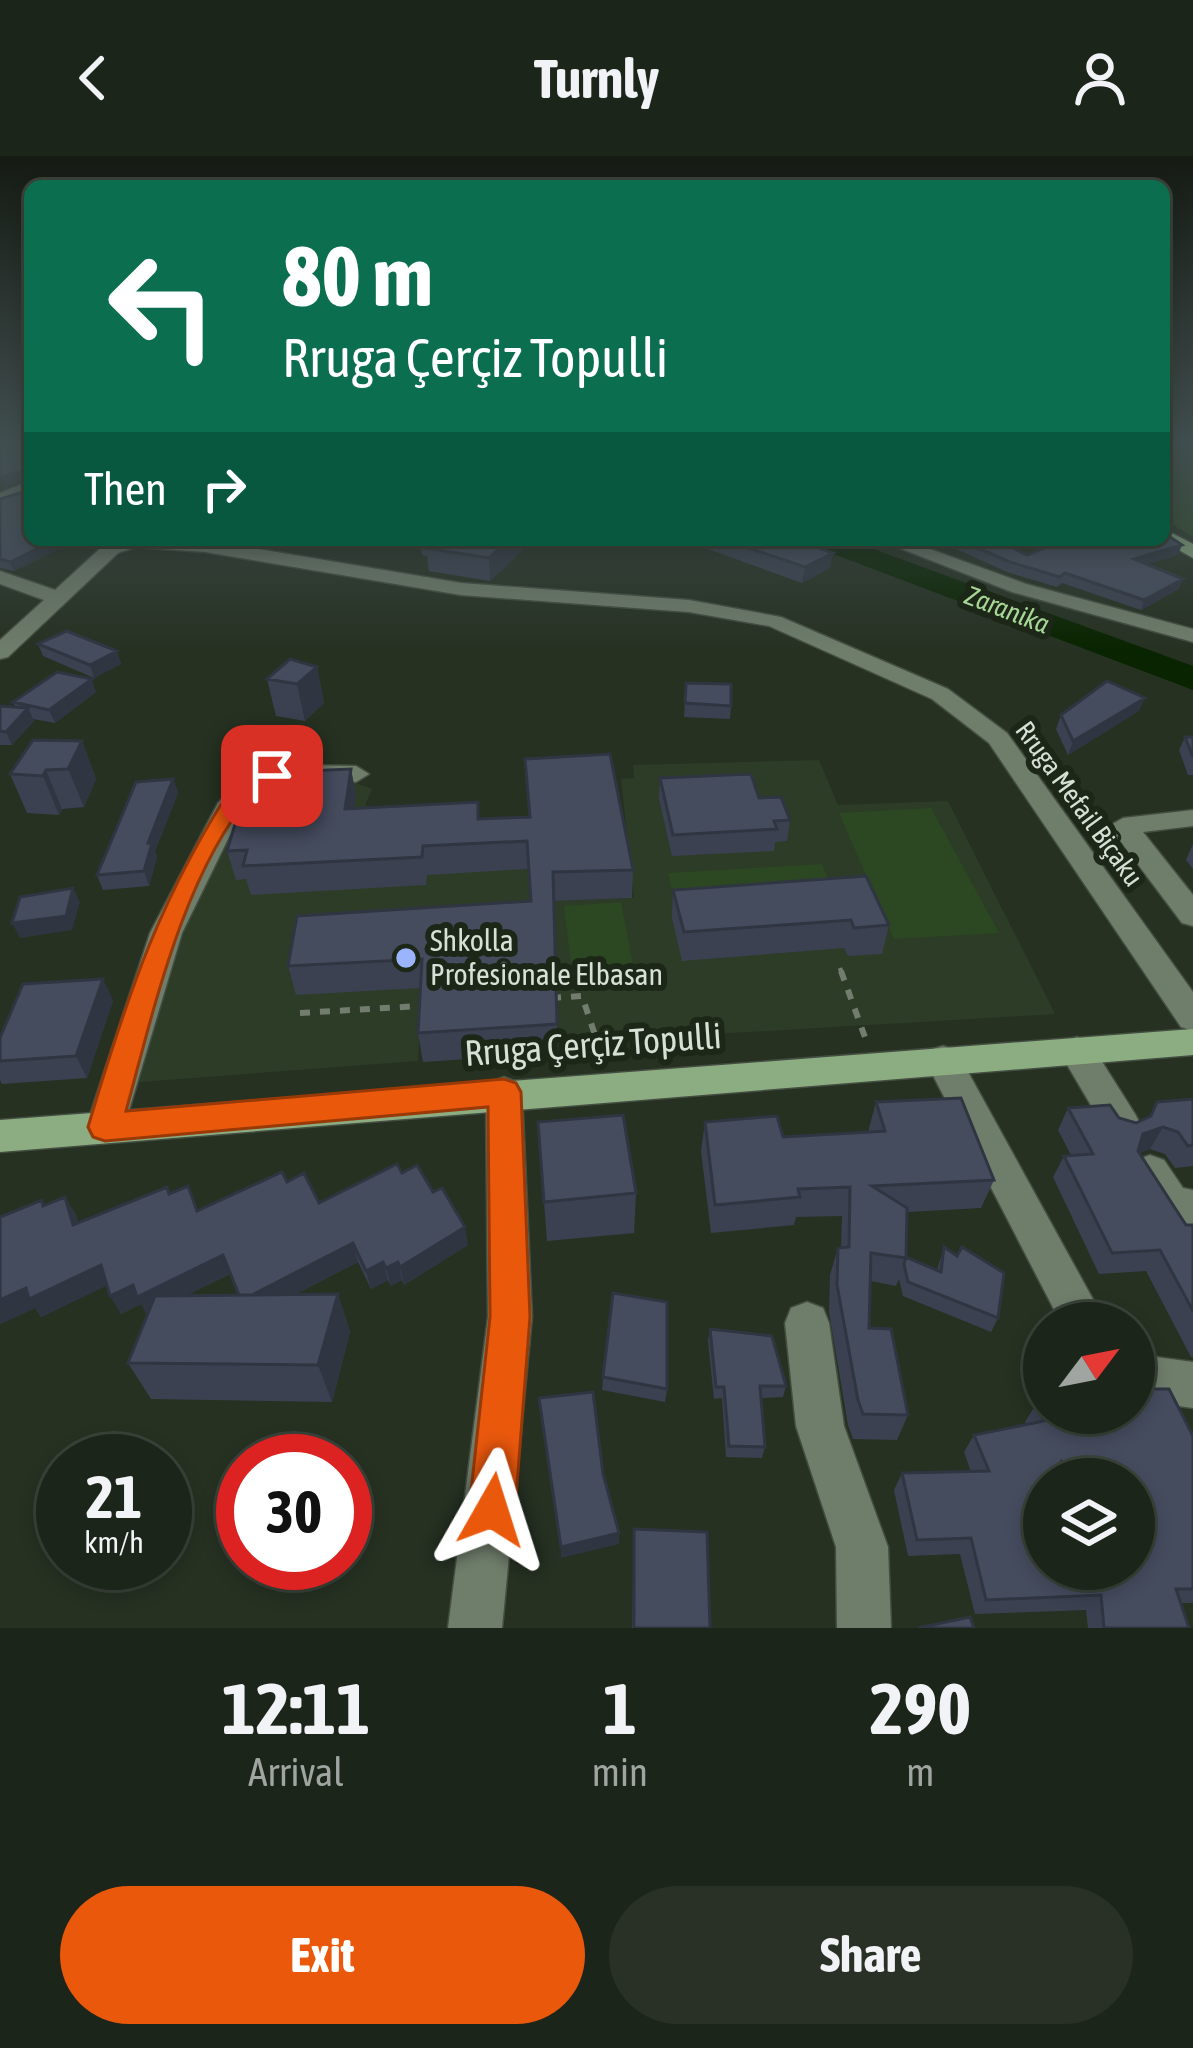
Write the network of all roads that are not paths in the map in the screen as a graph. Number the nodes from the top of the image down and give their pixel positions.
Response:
1 (120, 546) edge
2 (205, 546) edge
3 (904, 546) edge
4 (0, 577) edge
5 (59, 599) junction
6 (35, 617) junction
7 (0, 618) edge
8 (1193, 636) edge
9 (0, 652) edge
10 (356, 773) edge
11 (1193, 818) edge
12 (1193, 916) edge
13 (1193, 1018) edge
14 (1193, 1042) edge
15 (1077, 1051) junction
16 (943, 1060) junction
17 (504, 1092) junction
18 (1122, 1125) edge
19 (105, 1127) junction
20 (0, 1136) edge
21 (1149, 1170) edge
22 (1193, 1208) edge
23 (1073, 1302) edge
24 (807, 1322) dead end
25 (1155, 1380) edge
26 (1193, 1385) edge
27 (475, 1628) edge
28 (864, 1628) edge

1 - 5 street, Rruga Mefail Biçaku
2 - 13 street, Rruga Mefail Biçaku
3 - 8 street
4 - 5 street
5 - 6 street, Rruga Mefail Biçaku
6 - 7 street
6 - 9 street, Rruga Mefail Biçaku
10 - 19 street
11 - 12 street
14 - 15 main road, Rruga Çerçiz Topulli
15 - 16 main road, Rruga Çerçiz Topulli
15 - 18 street
16 - 17 main road, Rruga Çerçiz Topulli
16 - 23 street
17 - 19 main road, Rruga Çerçiz Topulli
17 - 27 street
19 - 20 main road, Rruga Çerçiz Topulli
21 - 22 street
24 - 28 street
25 - 26 street

